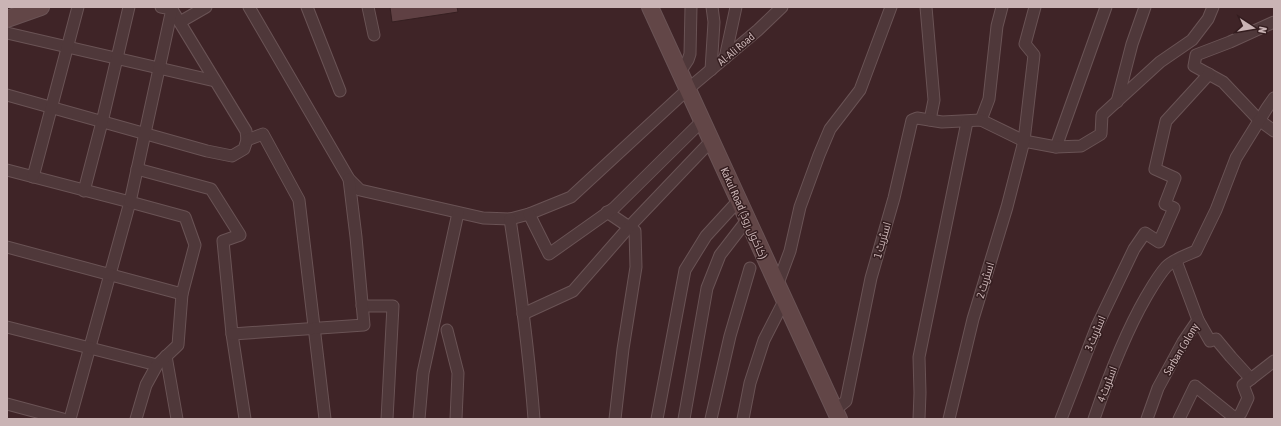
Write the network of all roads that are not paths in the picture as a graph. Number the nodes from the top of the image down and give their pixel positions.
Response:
1 (78, 7) edge
2 (129, 7) edge
3 (206, 7) edge
4 (249, 7) edge
5 (307, 7) edge
6 (368, 7) edge
7 (650, 7) edge
8 (691, 7) edge
9 (712, 7) edge
10 (736, 7) edge
11 (774, 7) edge
12 (782, 7) edge
13 (891, 7) edge
14 (926, 7) edge
15 (1002, 7) edge
16 (1035, 7) edge
17 (1106, 7) edge
18 (1145, 7) edge
19 (1213, 7) edge
20 (38, 8) edge
21 (168, 8) edge
22 (7, 19) edge
23 (770, 19) junction
24 (180, 22) junction
25 (1274, 22) edge
26 (7, 33) edge
27 (374, 35) dead end
28 (67, 47) junction
29 (117, 57) junction
30 (725, 58) junction
31 (159, 68) junction
32 (711, 70) junction
33 (680, 72) junction
34 (1209, 74) junction
35 (215, 81) junction
36 (688, 89) junction
37 (340, 91) dead end
38 (7, 95) edge
39 (1274, 98) edge
40 (1116, 102) junction
41 (51, 107) junction
42 (930, 120) junction
43 (981, 120) junction
44 (1259, 120) junction
45 (702, 121) junction
46 (102, 122) junction
47 (967, 122) junction
48 (1274, 131) edge
49 (144, 133) junction
50 (247, 140) junction
51 (711, 141) junction
52 (1024, 141) junction
53 (1056, 147) junction
54 (137, 169) junction
55 (7, 170) edge
56 (33, 177) junction
57 (349, 179) junction
58 (84, 191) junction
59 (739, 200) junction
60 (130, 202) junction
61 (607, 212) junction
62 (458, 213) junction
63 (529, 214) junction
64 (510, 219) junction
65 (747, 220) junction
66 (629, 227) junction
67 (7, 247) edge
68 (1176, 261) junction
69 (750, 268) dead end
70 (110, 275) junction
71 (777, 286) junction
72 (182, 294) junction
73 (784, 301) junction
74 (362, 306) junction
75 (523, 314) junction
76 (1198, 320) junction
77 (7, 327) edge
78 (314, 328) junction
79 (447, 330) dead end
80 (232, 334) junction
81 (89, 349) junction
82 (166, 356) junction
83 (1274, 361) edge
84 (157, 365) junction
85 (1251, 379) junction
86 (7, 404) edge
87 (837, 415) edge
88 (63, 419) edge
89 (70, 419) edge
90 (136, 419) edge
91 (177, 419) edge
92 (245, 419) edge
93 (325, 419) edge
94 (387, 419) edge
95 (420, 419) edge
96 (456, 419) edge
97 (534, 419) edge
98 (615, 419) edge
99 (657, 419) edge
100 (684, 419) edge
101 (711, 419) edge
102 (743, 419) edge
103 (919, 419) edge
104 (949, 419) edge
105 (1061, 419) edge
106 (1094, 419) edge
107 (1147, 419) edge
108 (1179, 419) edge
109 (1236, 419) edge

1 - 28 street
2 - 29 street
3 - 24 street
4 - 57 street
5 - 37 street
6 - 27 street
7 - 33 main road, Kakul Road (کاکول روڈ)
8 - 33 street
9 - 32 street
10 - 30 street
11 - 23 street
12 - 23 street, Al-Ali Road
13 - 71 street
14 - 42 street
15 - 43 street
16 - 52 street, اسٹریٹ 2
17 - 53 street
18 - 40 street
19 - 40 street
20 - 22 main road
21 - 24 street
21 - 31 street
23 - 30 street, Al-Ali Road
24 - 35 street
25 - 34 street
26 - 28 street
28 - 29 street
28 - 41 street
29 - 31 street
29 - 46 street
30 - 32 street, Al-Ali Road
31 - 35 street
31 - 49 street
32 - 36 street, Al-Ali Road
33 - 36 main road, Kakul Road (کاکول روڈ)
34 - 44 street
34 - 105 street, اسٹریٹ 3
35 - 50 street
36 - 45 main road, Kakul Road (کاکول روڈ)
36 - 63 street, Al-Ali Road
38 - 41 street
39 - 44 street, اسٹریٹ 4
40 - 53 street
41 - 46 street
41 - 56 street
42 - 47 street, اسٹریٹ 1
42 - 87 street, اسٹریٹ 1
43 - 47 street, اسٹریٹ 1
43 - 52 street
44 - 48 street
44 - 68 street, اسٹریٹ 4
45 - 51 main road, Kakul Road (کاکول روڈ)
45 - 61 street
46 - 49 street
46 - 58 street
47 - 103 street
49 - 50 street
49 - 54 street
50 - 78 street
51 - 59 main road, Kakul Road (کاکول روڈ)
51 - 66 street
52 - 53 street
52 - 104 street, اسٹریٹ 2
54 - 60 street
54 - 80 street
55 - 56 street
56 - 58 street
57 - 62 street, Al-Ali Road
57 - 74 street
58 - 60 street
59 - 65 main road, Kakul Road (کاکول روڈ)
59 - 99 street
60 - 70 street
60 - 72 street
61 - 63 street
61 - 66 street
62 - 64 street, Al-Ali Road
62 - 95 street
63 - 64 street, Al-Ali Road
64 - 75 street
65 - 71 main road, Kakul Road (کاکول روڈ)
65 - 100 street
66 - 75 street
66 - 98 street
67 - 70 street
68 - 76 street
68 - 106 street, اسٹریٹ 4
69 - 101 street
70 - 72 street
70 - 81 street
71 - 73 main road, Kakul Road (کاکول روڈ)
72 - 82 street
73 - 87 main road, Kakul Road (کاکول روڈ)
73 - 102 street
74 - 78 street
74 - 94 street
75 - 97 street
76 - 85 street, Sarban Colony
76 - 107 street, Sarban Colony
77 - 81 street
78 - 80 street
78 - 93 street
79 - 96 street
80 - 92 street
81 - 84 street
81 - 89 street
82 - 84 street
82 - 91 street
83 - 85 street
84 - 90 street
85 - 109 street
86 - 88 street
108 - 109 street

